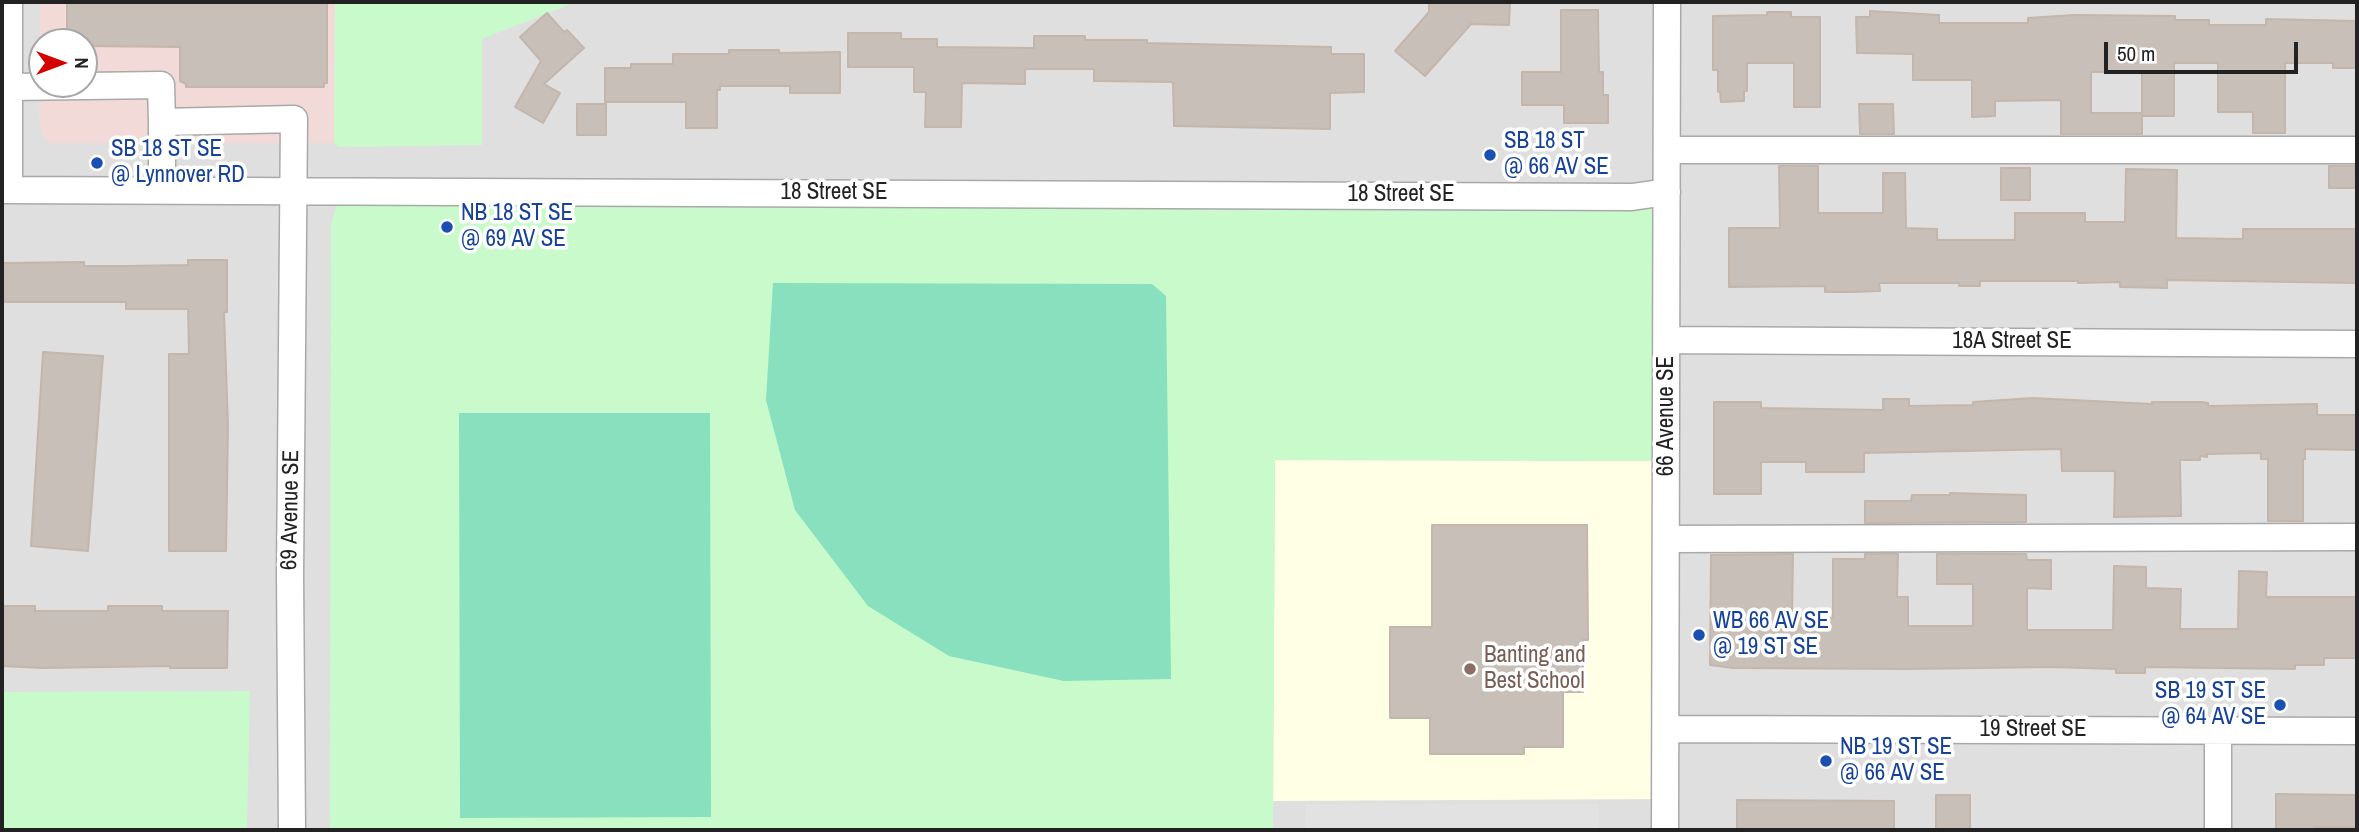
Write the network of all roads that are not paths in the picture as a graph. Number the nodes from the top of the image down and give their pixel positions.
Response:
1 (9, 2) edge
2 (1667, 2) edge
3 (9, 87) junction
4 (162, 122) junction
5 (1667, 150) junction
6 (2357, 150) edge
7 (6, 190) edge
8 (163, 190) junction
9 (294, 190) junction
10 (1667, 192) junction
11 (1667, 340) junction
12 (2357, 344) edge
13 (2357, 537) edge
14 (1666, 539) junction
15 (1666, 729) junction
16 (2218, 730) junction
17 (2357, 731) edge
18 (292, 830) edge
19 (1665, 830) edge
20 (2218, 830) edge

1 - 3 street
2 - 5 street, 66 Avenue SE
3 - 4 street
3 - 7 street
4 - 8 street
4 - 9 street, 69 Avenue SE
5 - 6 street
5 - 10 street, 66 Avenue SE
7 - 8 street, 18 Street SE
8 - 9 street, 18 Street SE
9 - 10 street, 18 Street SE
9 - 18 street, 69 Avenue SE
10 - 11 street, 66 Avenue SE
11 - 12 street, 18A Street SE
11 - 14 street, 66 Avenue SE
13 - 14 street
14 - 15 street, 66 Avenue SE
15 - 16 street, 19 Street SE
15 - 19 street, 66 Avenue SE
16 - 17 street, 19 Street SE
16 - 20 street

